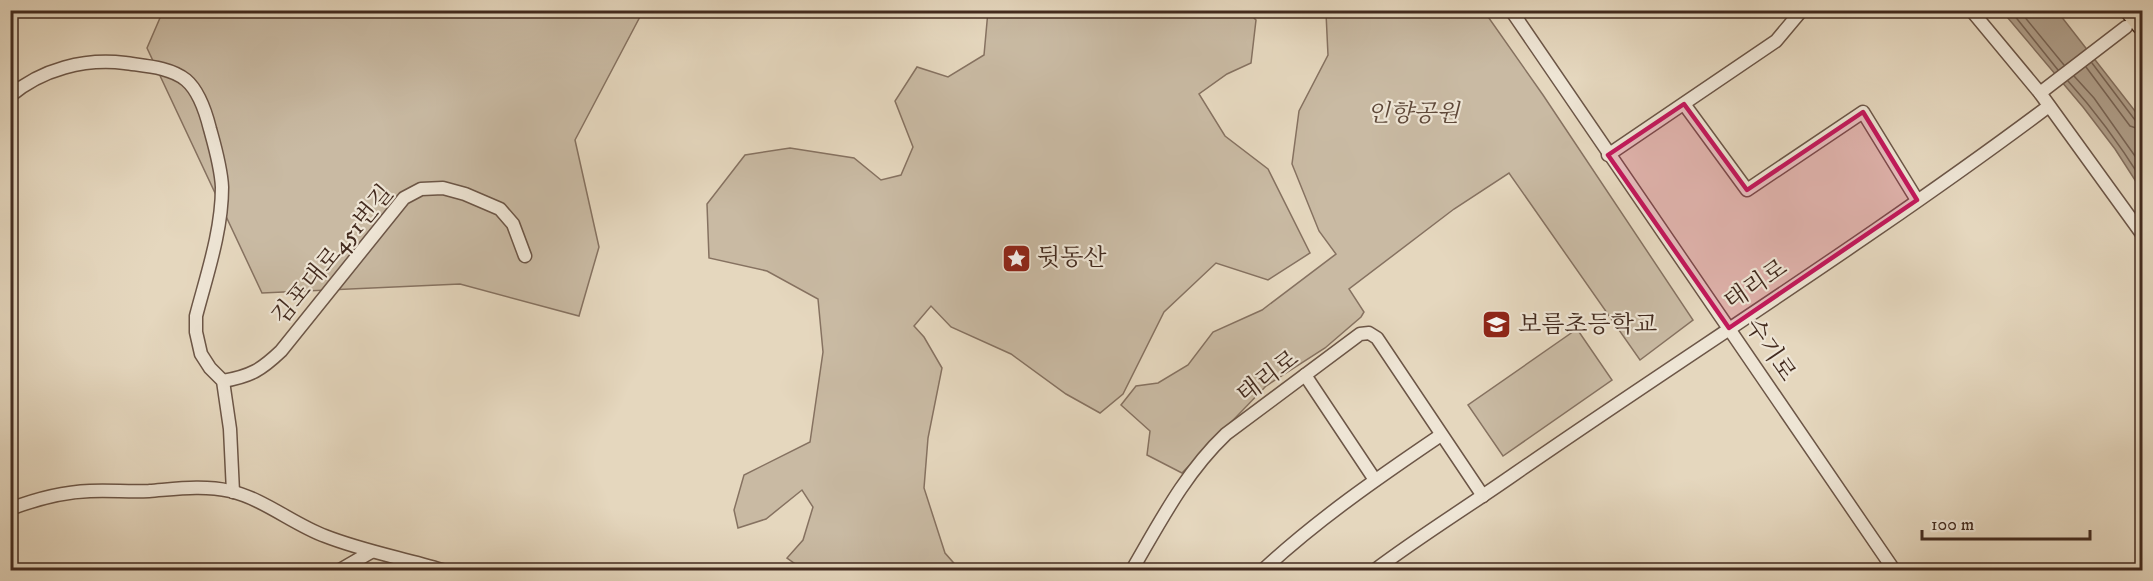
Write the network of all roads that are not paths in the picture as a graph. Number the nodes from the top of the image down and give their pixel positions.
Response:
1 (1511, 10) edge
2 (1802, 10) edge
3 (1971, 10) edge
4 (2136, 10) edge
5 (2142, 18) edge
6 (2132, 21) edge
7 (2040, 93) junction
8 (10, 96) edge
9 (1684, 104) junction
10 (2049, 106) junction
11 (1608, 155) junction
12 (1917, 200) junction
13 (2142, 234) edge
14 (525, 256) dead end
15 (1729, 328) junction
16 (1305, 375) junction
17 (223, 381) junction
18 (1441, 435) junction
19 (1375, 480) junction
20 (233, 492) junction
21 (1484, 496) junction
22 (10, 509) edge
23 (371, 552) junction
24 (340, 570) edge
25 (442, 570) edge
26 (1132, 570) edge
27 (1263, 570) edge
28 (1375, 570) edge
29 (1894, 570) edge

1 - 11 street, 수기로
2 - 9 street
3 - 7 street
4 - 5 highway
6 - 7 street
7 - 10 street
8 - 17 street
9 - 11 street
9 - 12 street
10 - 12 street, 태리로
10 - 13 street
11 - 15 street, 수기로
12 - 15 street, 태리로
14 - 17 street, 김포대로451번길
15 - 21 street, 태리로
15 - 29 street, 수기로
16 - 18 street, 태리로
16 - 19 street
16 - 26 street, 태리로
17 - 20 street
18 - 19 street
18 - 21 street, 태리로
19 - 27 street
20 - 22 street
20 - 23 street
21 - 28 street, 태리로
23 - 24 street
23 - 25 street

